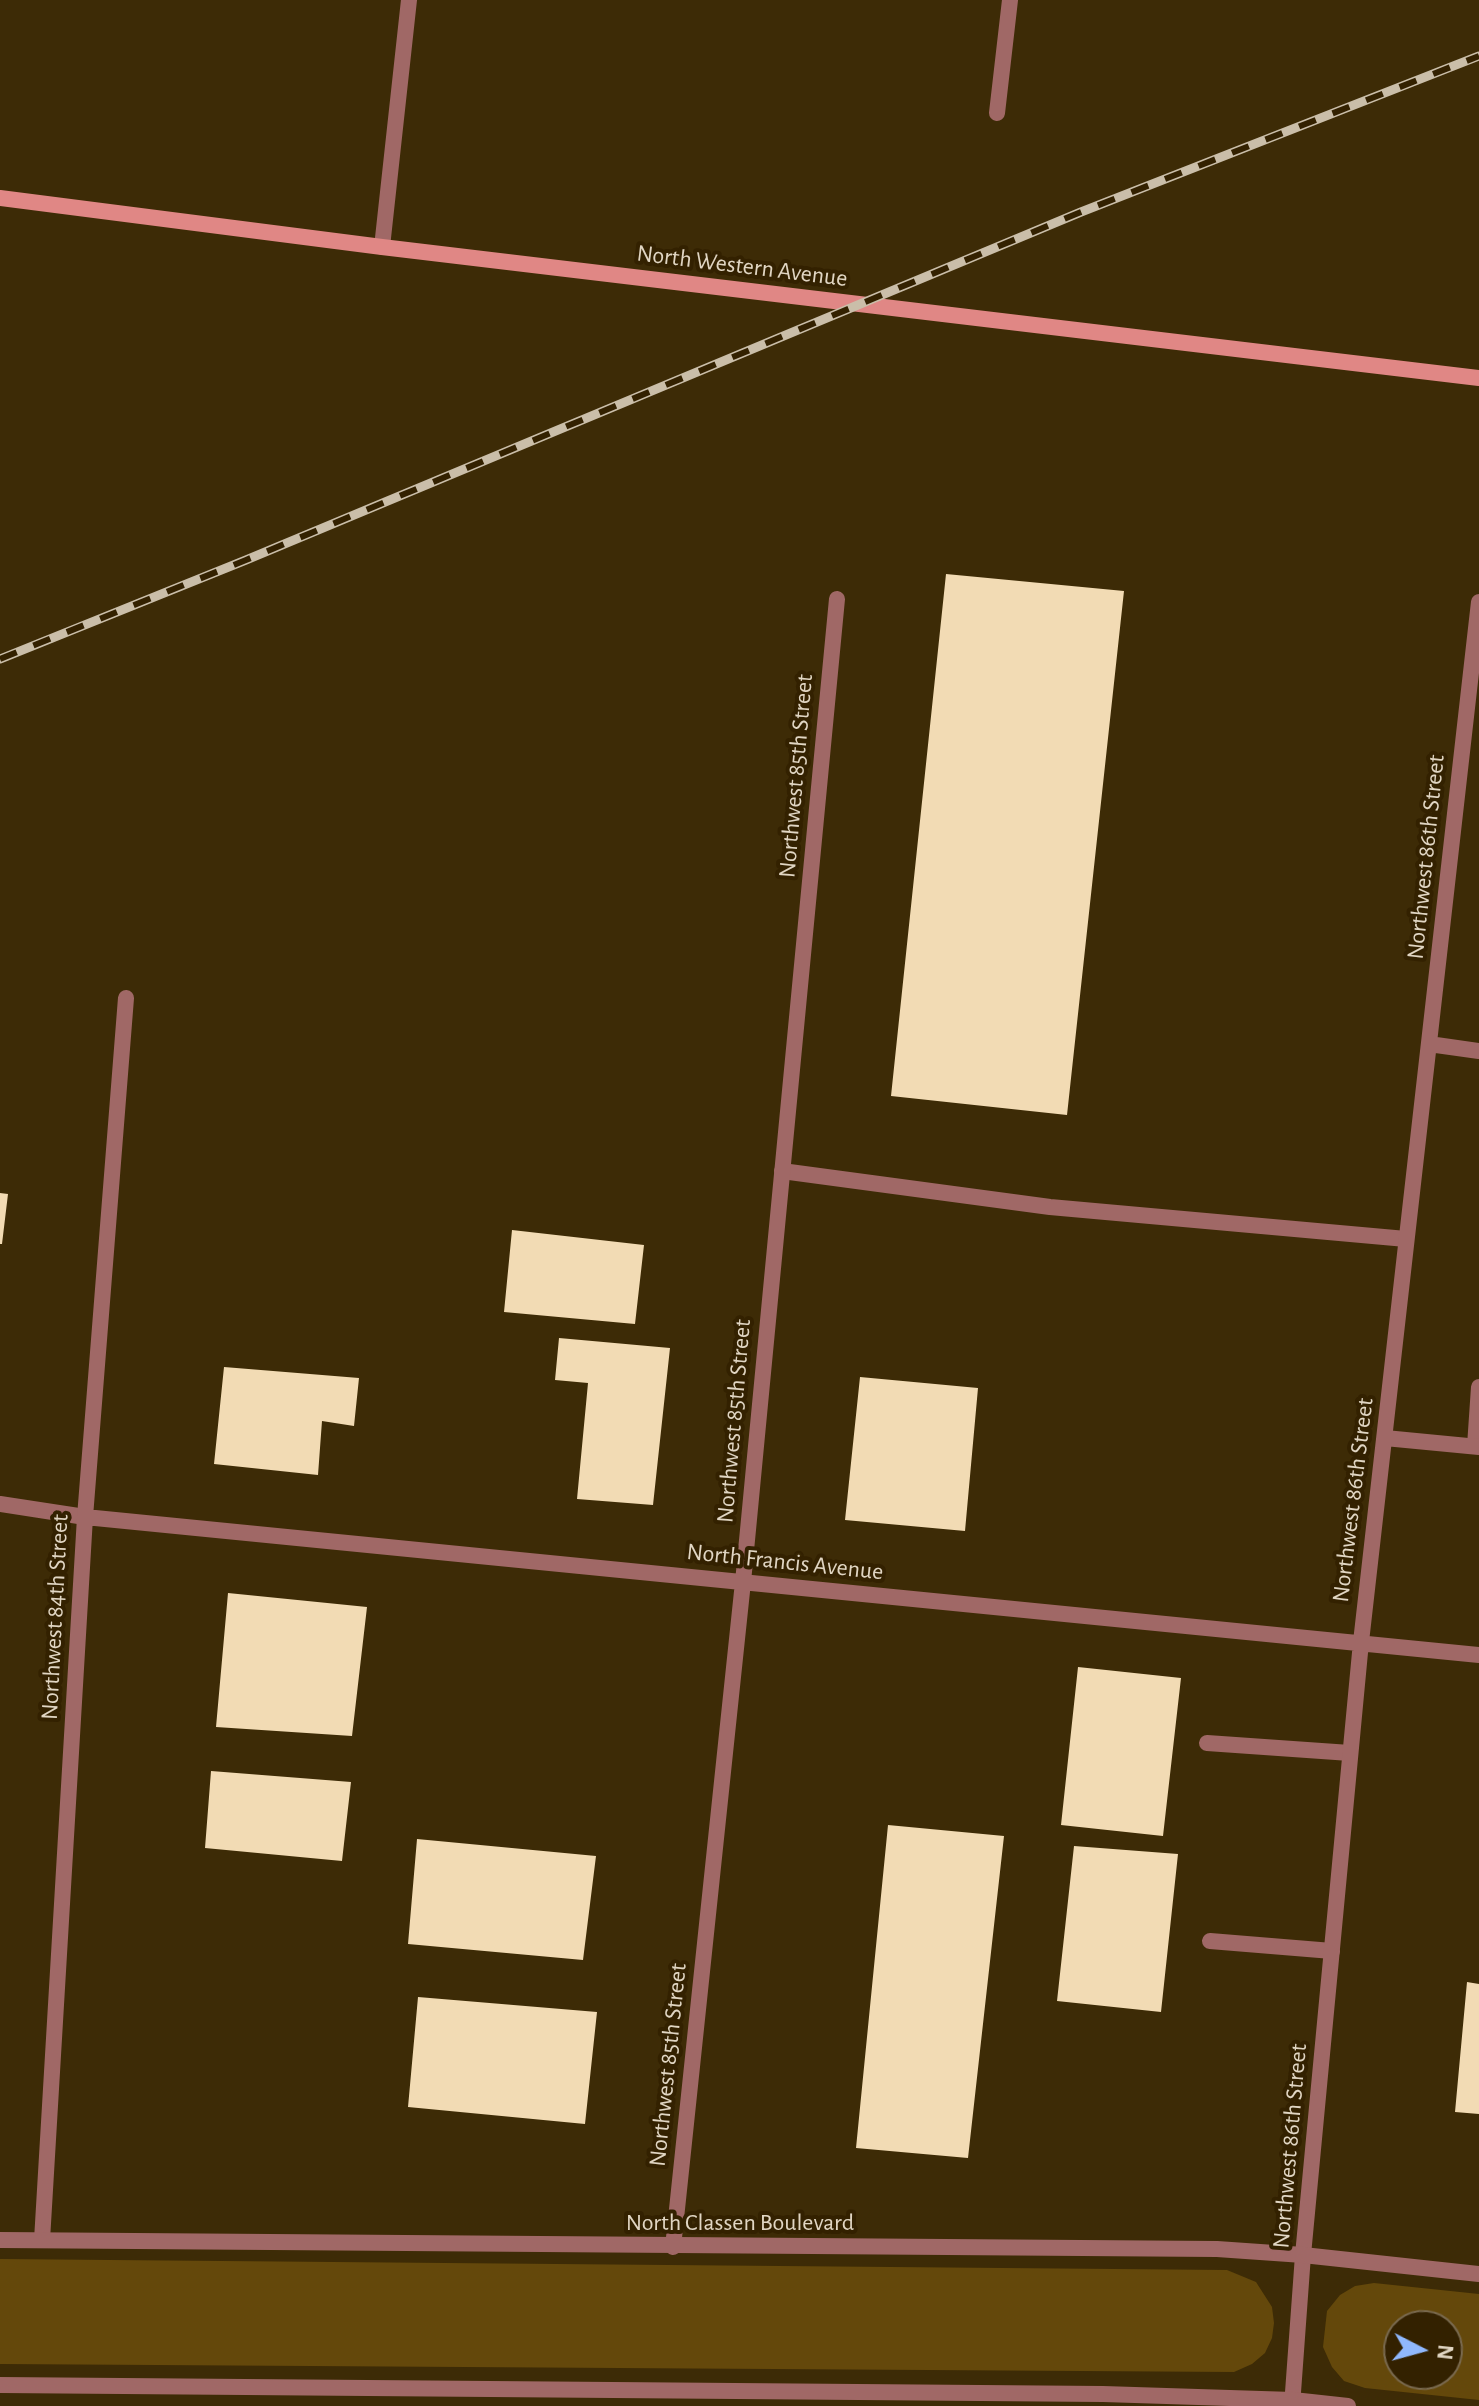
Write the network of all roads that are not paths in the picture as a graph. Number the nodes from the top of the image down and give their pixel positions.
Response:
1 (409, 0) edge
2 (1010, 0) edge
3 (997, 113) dead end
4 (0, 198) edge
5 (382, 247) junction
6 (1479, 378) edge
7 (837, 599) dead end
8 (1479, 602) edge
9 (1471, 745) edge
10 (126, 998) dead end
11 (1429, 1044) junction
12 (1479, 1051) edge
13 (782, 1171) junction
14 (1406, 1239) junction
15 (1479, 1387) edge
16 (1385, 1438) junction
17 (1477, 1446) edge
18 (0, 1504) edge
19 (85, 1517) junction
20 (743, 1582) junction
21 (1361, 1642) junction
22 (1479, 1655) edge
23 (1207, 1743) dead end
24 (1350, 1753) junction
25 (1210, 1941) dead end
26 (1332, 1951) junction
27 (0, 2240) edge
28 (42, 2240) junction
29 (673, 2247) junction
30 (1303, 2255) junction
31 (1479, 2274) edge
32 (0, 2385) edge
33 (1292, 2403) edge
34 (1348, 2406) edge

1 - 5 street
2 - 3 street
4 - 5 main road, North Western Avenue
5 - 6 main road, North Western Avenue
7 - 13 street, Northwest 85th Street
8 - 9 street, Northwest 86th Street
9 - 11 street, Northwest 86th Street
10 - 19 street, Northwest 84th Street
11 - 12 street
11 - 14 street, Northwest 86th Street
13 - 14 street
13 - 20 street, Northwest 85th Street
14 - 16 street, Northwest 86th Street
15 - 17 street
16 - 17 street
16 - 21 street, Northwest 86th Street
18 - 19 street, North Francis Avenue
19 - 20 street, North Francis Avenue
19 - 28 street, Northwest 84th Street
20 - 21 street, North Francis Avenue
20 - 29 street, Northwest 85th Street
21 - 22 street, North Francis Avenue
21 - 24 street, Northwest 86th Street
23 - 24 street
24 - 26 street, Northwest 86th Street
25 - 26 street
26 - 30 street, Northwest 86th Street
27 - 28 street, North Classen Boulevard
28 - 29 street, North Classen Boulevard
29 - 30 street, North Classen Boulevard
30 - 31 street, North Classen Boulevard
30 - 33 street, Northwest 86th Street
32 - 33 street
33 - 34 street

